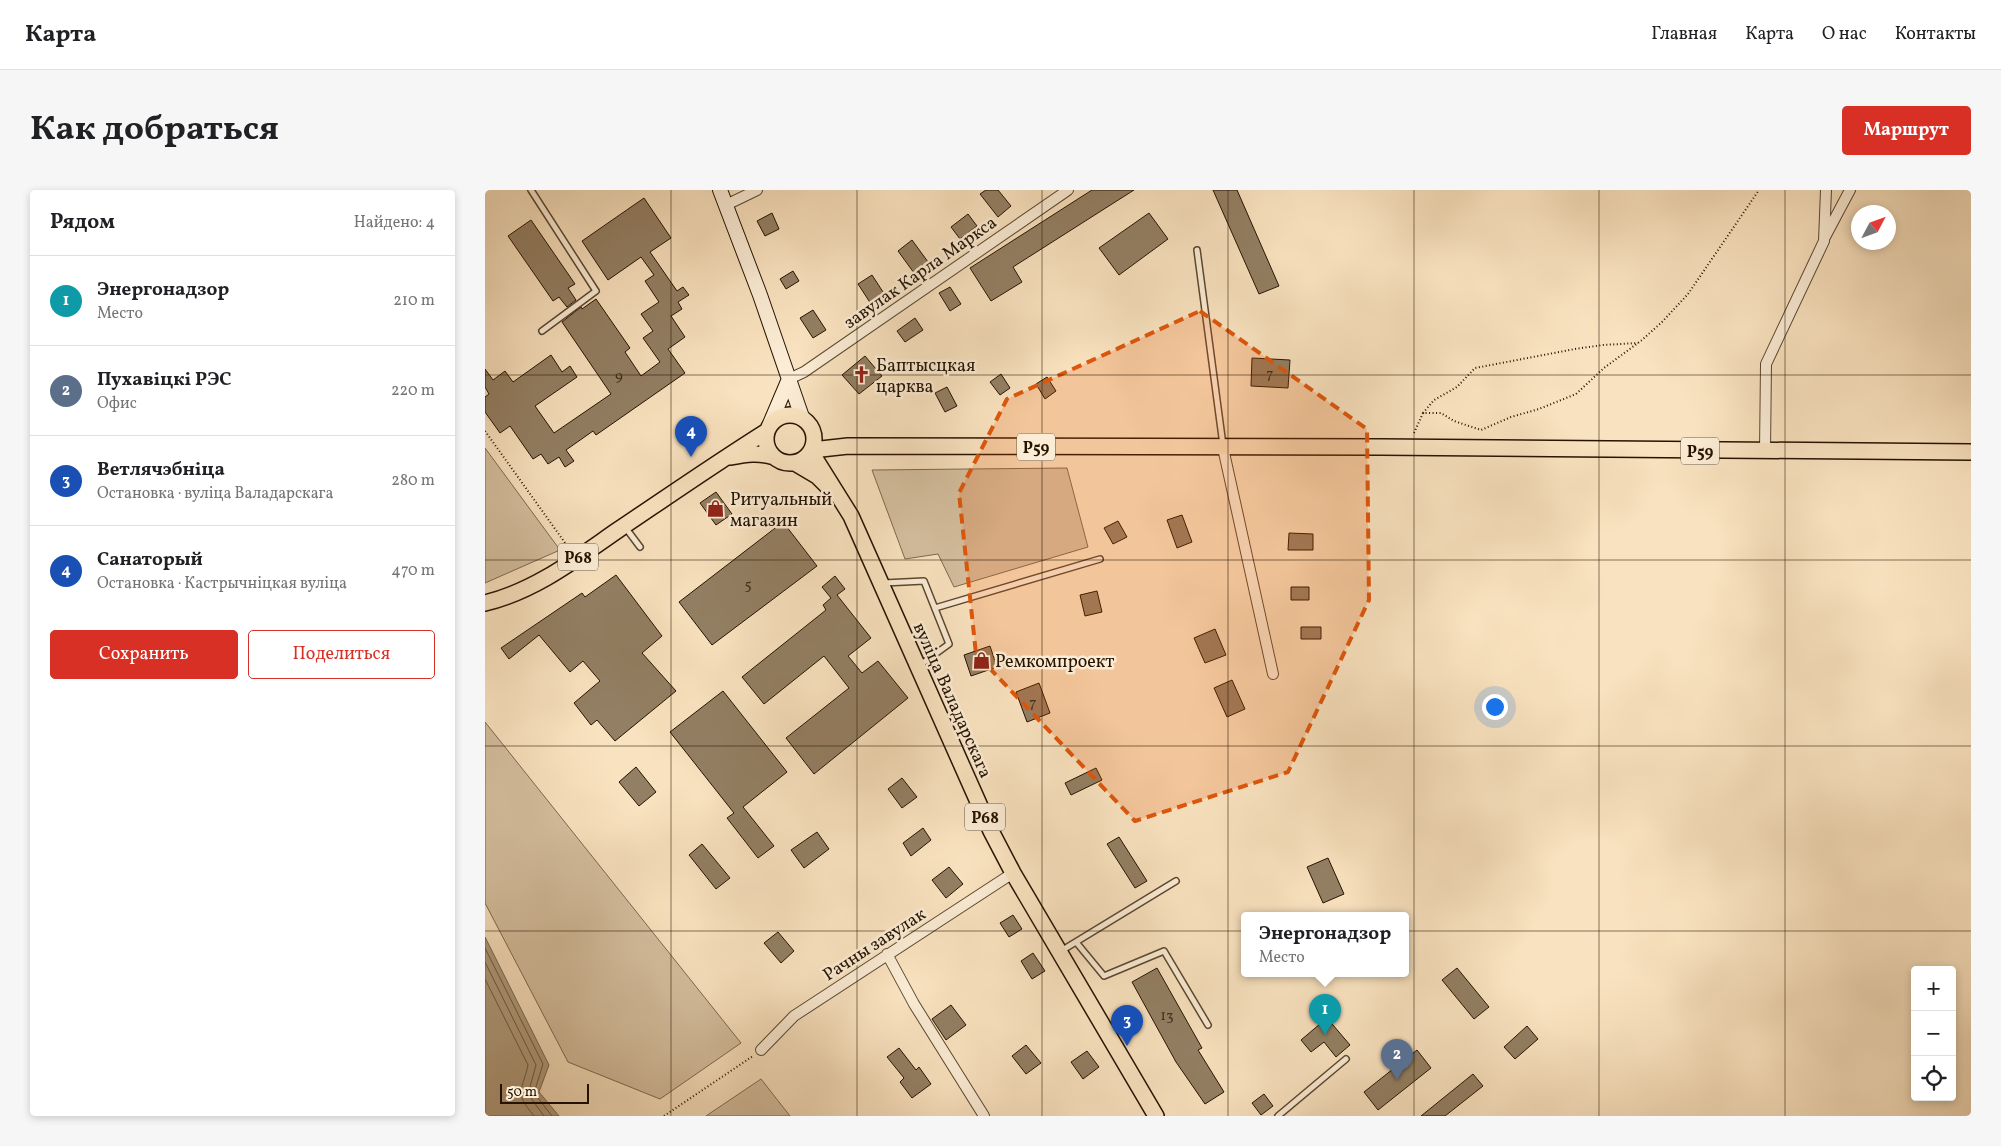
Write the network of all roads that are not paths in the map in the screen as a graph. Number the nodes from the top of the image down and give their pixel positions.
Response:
1 (531, 190) edge
2 (720, 190) edge
3 (757, 190) edge
4 (1068, 190) edge
5 (1826, 190) edge
6 (1850, 190) edge
7 (726, 205) junction
8 (1824, 240) junction
9 (1197, 250) dead end
10 (542, 331) dead end
11 (789, 379) junction
12 (802, 417) junction
13 (768, 429) junction
14 (814, 432) junction
15 (848, 446) junction
16 (1223, 448) junction
17 (811, 451) junction
18 (1765, 451) junction
19 (1971, 452) edge
20 (774, 457) junction
21 (723, 458) junction
22 (795, 463) junction
23 (843, 504) junction
24 (624, 526) junction
25 (639, 547) dead end
26 (1100, 559) dead end
27 (879, 583) junction
28 (485, 603) edge
29 (935, 608) junction
30 (917, 666) junction
31 (1273, 674) dead end
32 (1013, 874) junction
33 (1176, 881) dead end
34 (1075, 942) junction
35 (1059, 952) junction
36 (887, 954) junction
37 (1208, 1025) dead end
38 (761, 1050) road end
39 (1346, 1059) dead end
40 (984, 1116) edge
41 (1156, 1116) edge
42 (1278, 1116) edge

1 - 10 lane
2 - 7 street
3 - 7 street
4 - 11 street, завулак Карла Маркса
5 - 8 street
6 - 8 street
7 - 11 street
8 - 18 street
9 - 16 lane
11 - 12 street
11 - 13 street
12 - 13 main road, Р68
12 - 14 main road
13 - 20 main road
13 - 21 main road, Р68
14 - 15 main road, Р59
14 - 17 main road
15 - 16 main road, Р59
15 - 17 main road, Р59
16 - 18 main road, Р59
16 - 31 street
17 - 22 main road
17 - 23 main road, вуліца Валадарскага / Р68
18 - 19 main road, Р59
20 - 21 main road, Р68
20 - 22 main road, Р68
21 - 24 main road, Р68
22 - 23 main road, вуліца Валадарскага / Р68
23 - 27 main road, вуліца Валадарскага / Р68
24 - 25 lane
24 - 28 main road, Р68
26 - 29 lane
27 - 29 lane
27 - 30 main road, вуліца Валадарскага / Р68
29 - 30 lane
30 - 32 main road, вуліца Валадарскага / Р68
32 - 35 main road, вуліца Валадарскага / Р68
32 - 36 street, Рачны завулак
33 - 34 lane
34 - 35 lane
34 - 37 lane
35 - 41 main road, вуліца Валадарскага / Р68
36 - 38 street, Рачны завулак
36 - 40 street
39 - 42 lane

